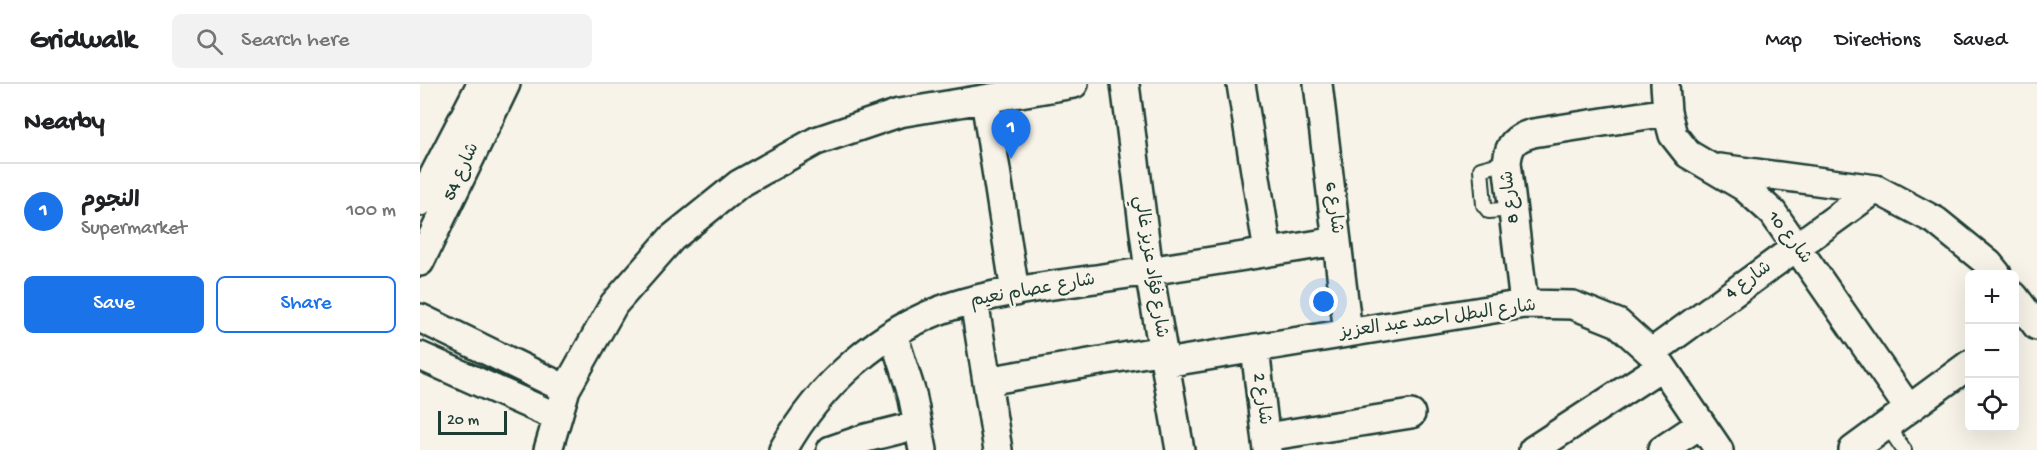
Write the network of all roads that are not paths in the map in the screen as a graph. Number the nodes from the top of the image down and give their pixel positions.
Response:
1 (481, 84) edge
2 (506, 84) edge
3 (1074, 84) edge
4 (1125, 84) edge
5 (1241, 84) edge
6 (1318, 84) edge
7 (1665, 84) edge
8 (985, 99) junction
9 (1667, 112) junction
10 (1708, 166) junction
11 (1876, 189) junction
12 (420, 202) edge
13 (1337, 241) junction
14 (1797, 246) junction
15 (1268, 252) junction
16 (420, 262) edge
17 (1994, 270) edge
18 (1149, 271) junction
19 (1015, 292) junction
20 (974, 301) junction
21 (1524, 304) junction
22 (420, 318) edge
23 (1348, 333) junction
24 (893, 334) junction
25 (1255, 348) junction
26 (420, 356) edge
27 (1164, 357) junction
28 (1657, 359) junction
29 (1965, 368) edge
30 (987, 381) junction
31 (566, 389) junction
32 (1909, 409) junction
33 (1411, 414) dead end
34 (557, 417) junction
35 (1701, 424) junction
36 (1887, 425) junction
37 (921, 438) edge
38 (1328, 439) edge
39 (1267, 444) edge
40 (548, 450) edge
41 (783, 450) edge
42 (831, 450) edge
43 (998, 450) edge
44 (1180, 450) edge
45 (1533, 450) edge
46 (1662, 450) edge
47 (1719, 450) edge
48 (1853, 450) edge
49 (1904, 450) edge

1 - 12 street, شارع 54
2 - 16 street, شارع 54
3 - 8 street
4 - 18 street, شارع فؤاد عزيز غالي
5 - 15 street
6 - 13 street, شارع 6
7 - 9 street, شارع 10
8 - 19 street
8 - 31 street
9 - 10 street, شارع 10
9 - 21 street, شارع 8
10 - 11 street
10 - 14 street, شارع 10
11 - 14 street, شارع 4
11 - 17 street
13 - 15 street, شارع عصام نعيم
13 - 23 street, شارع 6
14 - 28 street, شارع 4
14 - 32 street, شارع 10
15 - 18 street, شارع عصام نعيم
18 - 19 street, شارع عصام نعيم
18 - 27 street, شارع فؤاد عزيز غالي
19 - 20 street, شارع عصام نعيم
20 - 24 street, شارع عصام نعيم
20 - 30 street
21 - 23 street, شارع البطل احمد عبد العزيز
21 - 28 street, شارع البطل احمد عبد العزيز
22 - 31 street
23 - 25 street, شارع البطل احمد عبد العزيز
24 - 37 street
24 - 41 street, شارع عصام نعيم
25 - 27 street, شارع البطل احمد عبد العزيز
25 - 39 street, شارع 2
26 - 34 street
27 - 30 street, شارع البطل احمد عبد العزيز
27 - 44 street, شارع فؤاد عزيز غالي
28 - 35 street, شارع البطل احمد عبد العزيز
28 - 45 street, شارع 4
29 - 32 street
30 - 43 street
31 - 34 street
32 - 36 street
33 - 38 street
34 - 40 street
35 - 46 street
35 - 47 street, شارع البطل احمد عبد العزيز
36 - 48 street
36 - 49 lane
37 - 42 street
38 - 39 street

